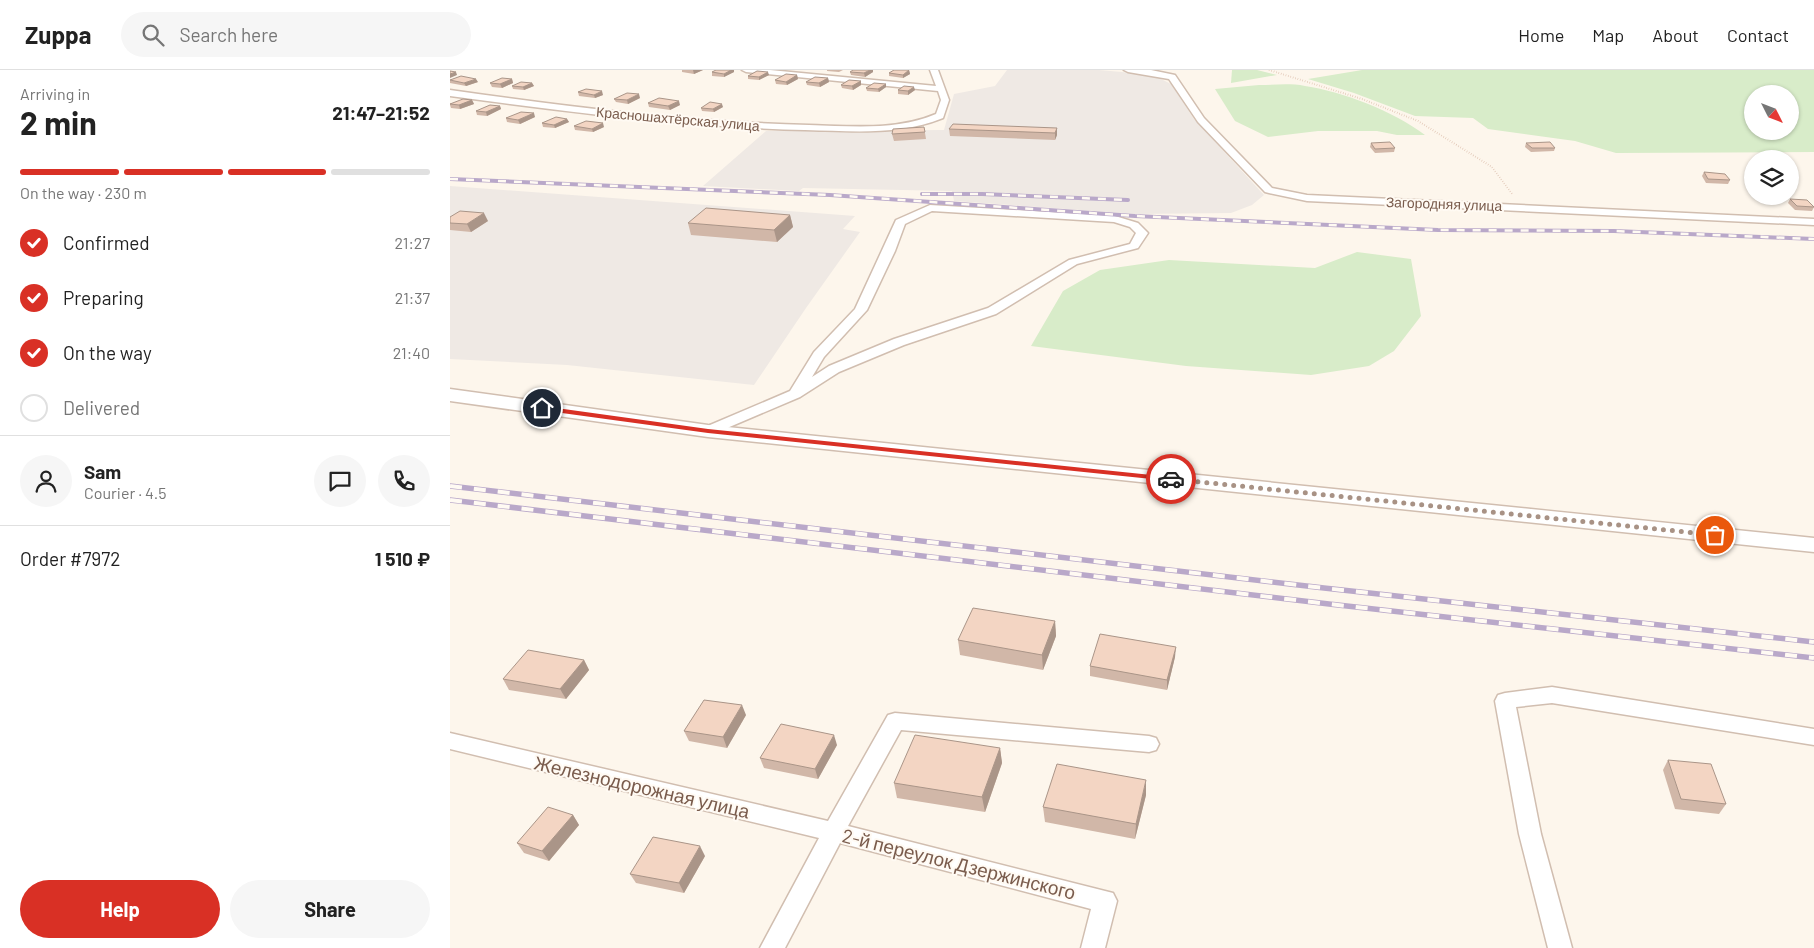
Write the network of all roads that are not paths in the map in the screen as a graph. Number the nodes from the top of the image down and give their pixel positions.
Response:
1 (746, 70) edge
2 (934, 70) edge
3 (1128, 70) edge
4 (940, 89) junction
5 (450, 93) edge
6 (1814, 222) edge
7 (795, 394) junction
8 (450, 395) edge
9 (708, 431) junction
10 (1814, 546) edge
11 (1814, 737) edge
12 (450, 741) edge
13 (1150, 744) dead end
14 (834, 832) junction
15 (772, 948) edge
16 (1093, 948) edge
17 (1560, 948) edge

1 - 4 street
2 - 4 street
3 - 6 street, Загородняя улица
4 - 5 street, Красношахтёрская улица
7 - 7 street
7 - 9 street
8 - 9 street
9 - 10 street
11 - 17 street
12 - 14 street, Железнодорожная улица
13 - 14 street
14 - 15 street, 2-й переулок Дзержинского
14 - 16 street, 2-й переулок Дзержинского

